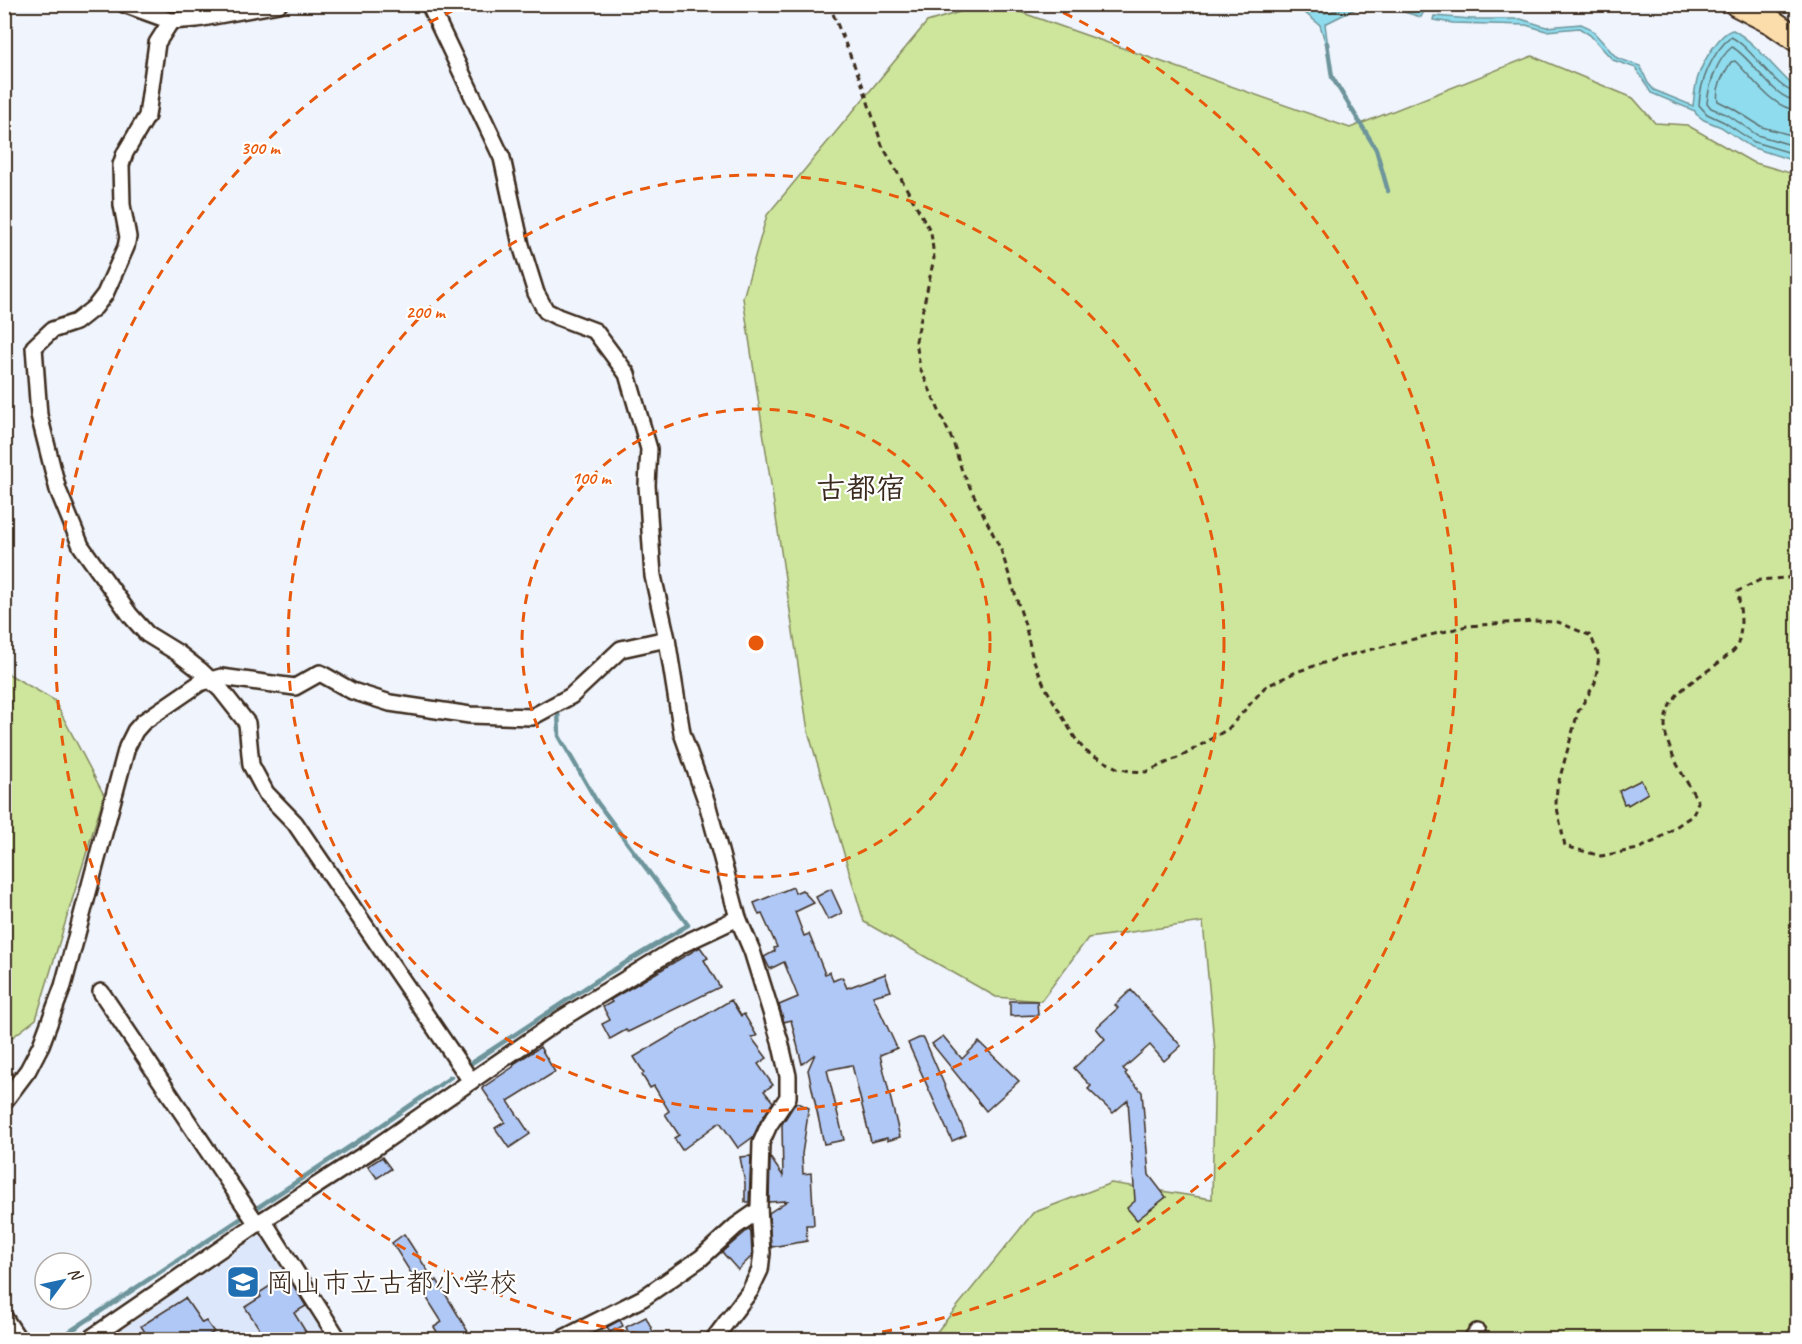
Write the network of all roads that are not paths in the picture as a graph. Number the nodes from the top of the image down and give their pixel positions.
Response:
1 (124, 4) edge
2 (279, 4) edge
3 (429, 4) edge
4 (1737, 4) edge
5 (171, 21) junction
6 (1797, 40) edge
7 (667, 639) junction
8 (208, 679) junction
9 (738, 918) junction
10 (101, 992) dead end
11 (471, 1081) junction
12 (4, 1102) edge
13 (759, 1210) junction
14 (254, 1217) junction
15 (4, 1317) edge
16 (19, 1340) edge
17 (88, 1340) edge
18 (339, 1340) edge
19 (560, 1340) edge
20 (713, 1340) edge

1 - 5 street
2 - 5 street
3 - 7 street
4 - 6 main road
5 - 8 street
7 - 8 street
7 - 9 street
8 - 11 street
8 - 12 street
9 - 11 street
9 - 13 street
10 - 14 street
11 - 14 street
13 - 19 street
13 - 20 street
14 - 17 street
14 - 18 street
15 - 16 street

